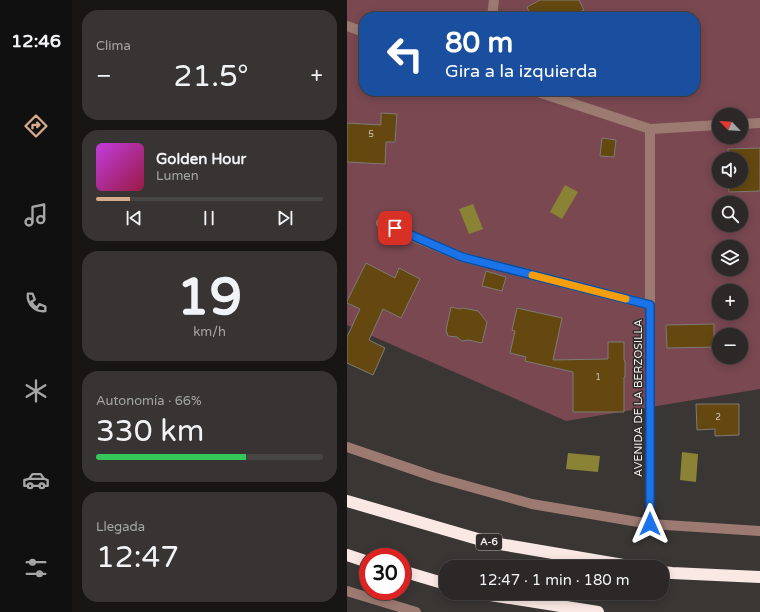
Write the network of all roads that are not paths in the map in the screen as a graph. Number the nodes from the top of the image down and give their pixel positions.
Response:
1 (494, 0) edge
2 (493, 12) edge
3 (347, 26) edge
4 (359, 30) edge
5 (550, 96) edge
6 (760, 123) edge
7 (748, 124) edge
8 (712, 125) edge
9 (650, 129) junction
10 (381, 222) dead end
11 (650, 305) junction
12 (347, 447) edge
13 (347, 501) edge
14 (650, 524) junction
15 (760, 531) edge
16 (347, 556) edge
17 (359, 559) edge
18 (594, 560) edge
19 (669, 573) edge
20 (411, 574) edge
21 (760, 577) edge
22 (439, 582) edge
23 (347, 591) edge
24 (522, 600) edge
25 (416, 612) edge
26 (598, 612) edge

1 - 2 street
3 - 4 street
5 - 9 street
6 - 7 street
8 - 9 street
9 - 11 street, AVENIDA DE LA BERZOSILLA
10 - 11 street
11 - 14 street, AVENIDA DE LA BERZOSILLA
12 - 14 street
13 - 18 highway, A-6
14 - 15 street
16 - 17 highway
19 - 21 highway
20 - 22 highway
23 - 25 street
24 - 26 highway

